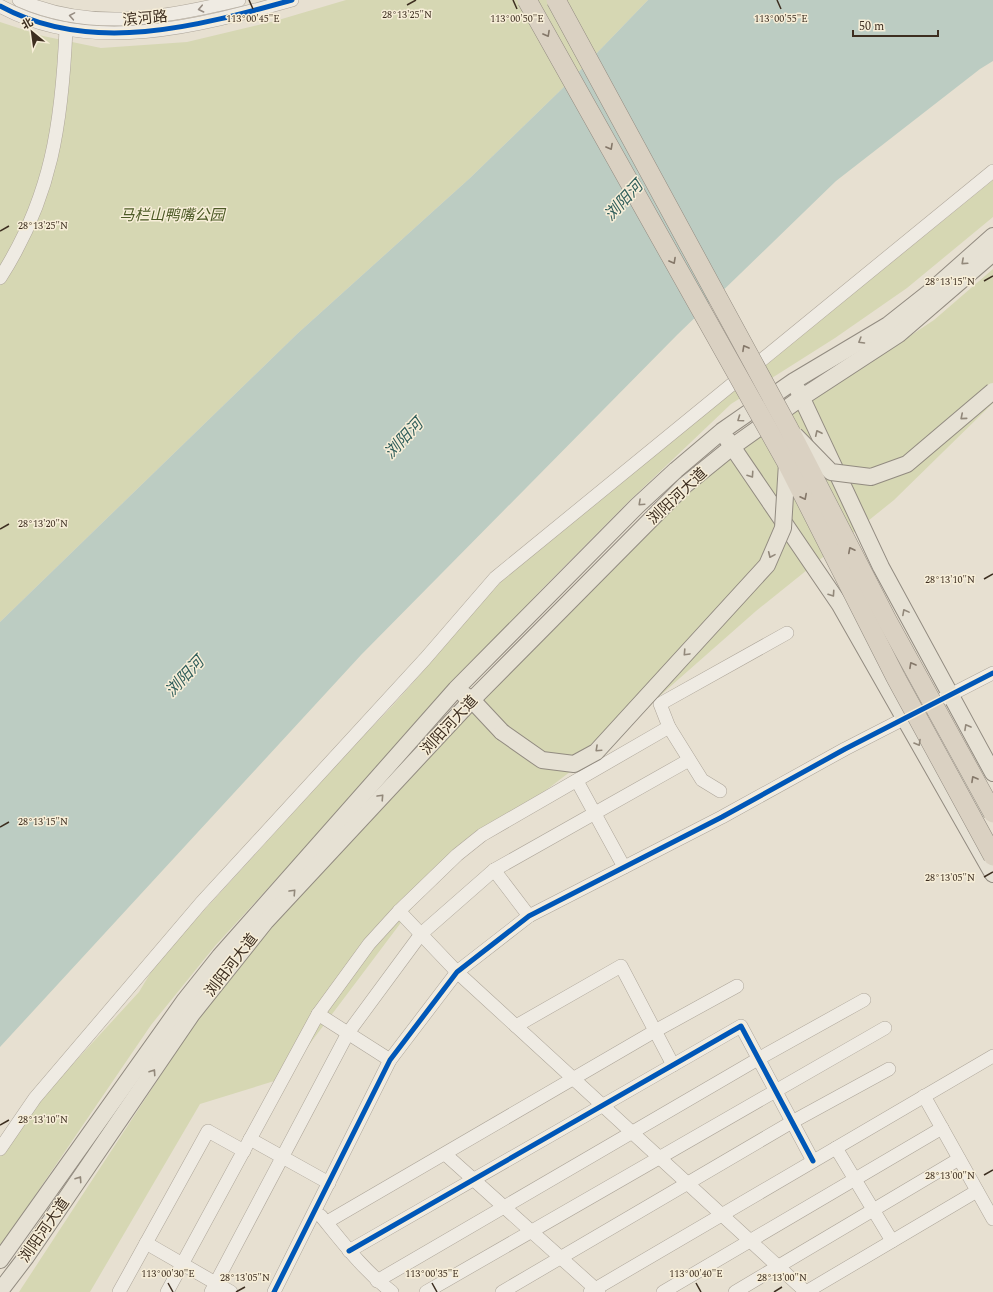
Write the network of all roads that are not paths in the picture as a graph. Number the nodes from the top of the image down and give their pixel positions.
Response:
1 (19, 0) edge
2 (239, 0) edge
3 (292, 0) edge
4 (528, 0) edge
5 (556, 0) edge
6 (0, 6) edge
7 (66, 29) junction
8 (993, 171) edge
9 (993, 236) edge
10 (993, 253) edge
11 (0, 278) edge
12 (794, 381) junction
13 (993, 391) edge
14 (801, 398) junction
15 (789, 429) junction
16 (722, 431) junction
17 (732, 447) junction
18 (787, 463) junction
19 (787, 633) dead end
20 (993, 673) edge
21 (456, 689) junction
22 (950, 695) junction
23 (472, 700) junction
24 (905, 719) junction
25 (669, 727) junction
26 (689, 760) junction
27 (993, 773) edge
28 (577, 781) junction
29 (720, 791) dead end
30 (993, 813) edge
31 (594, 814) junction
32 (993, 856) edge
33 (624, 867) junction
34 (494, 870) junction
35 (993, 874) edge
36 (399, 911) junction
37 (529, 916) junction
38 (421, 934) junction
39 (457, 972) junction
40 (737, 986) dead end
41 (864, 1000) dead end
42 (318, 1014) junction
43 (516, 1026) junction
44 (885, 1028) dead end
45 (656, 1031) junction
46 (348, 1033) junction
47 (993, 1056) edge
48 (758, 1059) junction
49 (390, 1060) junction
50 (674, 1065) junction
51 (889, 1069) dead end
52 (572, 1079) junction
53 (775, 1090) junction
54 (924, 1096) junction
55 (603, 1105) junction
56 (792, 1122) junction
57 (942, 1128) junction
58 (632, 1132) junction
59 (247, 1145) junction
60 (836, 1148) junction
61 (0, 1149) edge
62 (445, 1154) junction
63 (283, 1158) junction
64 (660, 1158) junction
65 (959, 1159) junction
66 (813, 1161) junction
67 (855, 1179) junction
68 (475, 1181) junction
69 (329, 1183) junction
70 (687, 1183) junction
71 (977, 1191) junction
72 (504, 1207) junction
73 (316, 1209) junction
74 (873, 1210) junction
75 (721, 1215) junction
76 (993, 1219) edge
77 (326, 1222) junction
78 (531, 1231) junction
79 (892, 1241) junction
80 (751, 1242) junction
81 (146, 1243) junction
82 (349, 1251) junction
83 (561, 1258) junction
84 (0, 1260) edge
85 (183, 1264) junction
86 (778, 1266) junction
87 (377, 1281) junction
88 (214, 1288) edge
89 (0, 1291) edge
90 (595, 1291) edge
91 (119, 1292) edge
92 (167, 1292) edge
93 (231, 1292) edge
94 (274, 1292) edge
95 (392, 1292) edge
96 (426, 1292) edge
97 (502, 1292) edge
98 (663, 1292) edge
99 (735, 1292) edge
100 (806, 1292) edge

2 -> 1 street, 滨河路
3 - 7 street, 滨河路
4 -> 18 highway, bridge
15 -> 5 highway, bridge
6 - 7 street, 滨河路
7 - 11 street
8 - 61 street
9 -> 12 main road, 浏阳河大道
10 - 14 main road, 浏阳河大道
12 - 14 main road
12 -> 16 main road, 浏阳河大道
13 -> 15 main road, bridge
14 - 17 main road, 浏阳河大道
22 -> 14 main road
30 -> 15 highway, bridge
16 - 17 main road
16 -> 21 main road, 浏阳河大道
17 - 23 main road, 浏阳河大道
17 -> 24 main road
18 -> 23 main road, bridge
18 -> 32 highway, bridge
19 - 25 street
20 - 22 street
21 - 23 main road
21 - 84 main road, 浏阳河大道
22 - 24 street
27 -> 22 main road
89 -> 23 main road, 浏阳河大道
24 - 33 street
24 -> 35 main road
25 - 26 street
25 - 28 street
26 - 29 street
26 - 31 street
28 - 31 street
28 - 36 street
31 - 33 street
31 - 34 street
33 - 37 street
34 - 37 street
34 - 38 street
36 - 38 street
36 - 42 street
37 - 39 street
38 - 39 street
38 - 46 street
39 - 43 street
39 - 49 street
40 - 45 street
41 - 48 street
42 - 46 street
42 - 59 street
43 - 45 street
43 - 52 street
44 - 53 street
45 - 50 street
45 - 52 street
46 - 49 street
46 - 63 street
47 - 54 street
48 - 50 street
48 - 53 street
48 - 58 street
49 - 69 street
50 - 55 street
51 - 56 street
52 - 55 street
52 - 62 street
53 - 56 street
53 - 64 street
54 - 57 street
54 - 60 street
55 - 58 street
55 - 68 street
56 - 66 street
56 - 70 street
57 - 65 street
57 - 67 street
58 - 64 street
58 - 72 street
59 - 63 street
59 - 81 street
59 - 85 street
60 - 66 street
60 - 67 street
62 - 68 street
62 - 77 street
63 - 69 street
63 - 88 street
64 - 70 street
64 - 78 street
65 - 71 street
65 - 74 street
66 - 75 street
67 - 74 street
67 - 80 street
68 - 72 street
68 - 82 street
69 - 73 street
70 - 75 street
70 - 83 street
71 - 76 street
71 - 79 street
72 - 78 street
72 - 87 street
73 - 77 street
73 - 94 street
74 - 79 street
74 - 86 street
75 - 80 street
75 - 90 street
77 - 82 street
78 - 83 street
78 - 96 street
79 - 100 street
80 - 86 street
80 - 98 street
81 - 85 street
81 - 91 street
82 - 87 street
83 - 90 street
83 - 97 street
85 - 88 street
85 - 92 street
86 - 99 street
86 - 100 street
87 - 95 street
88 - 93 street

